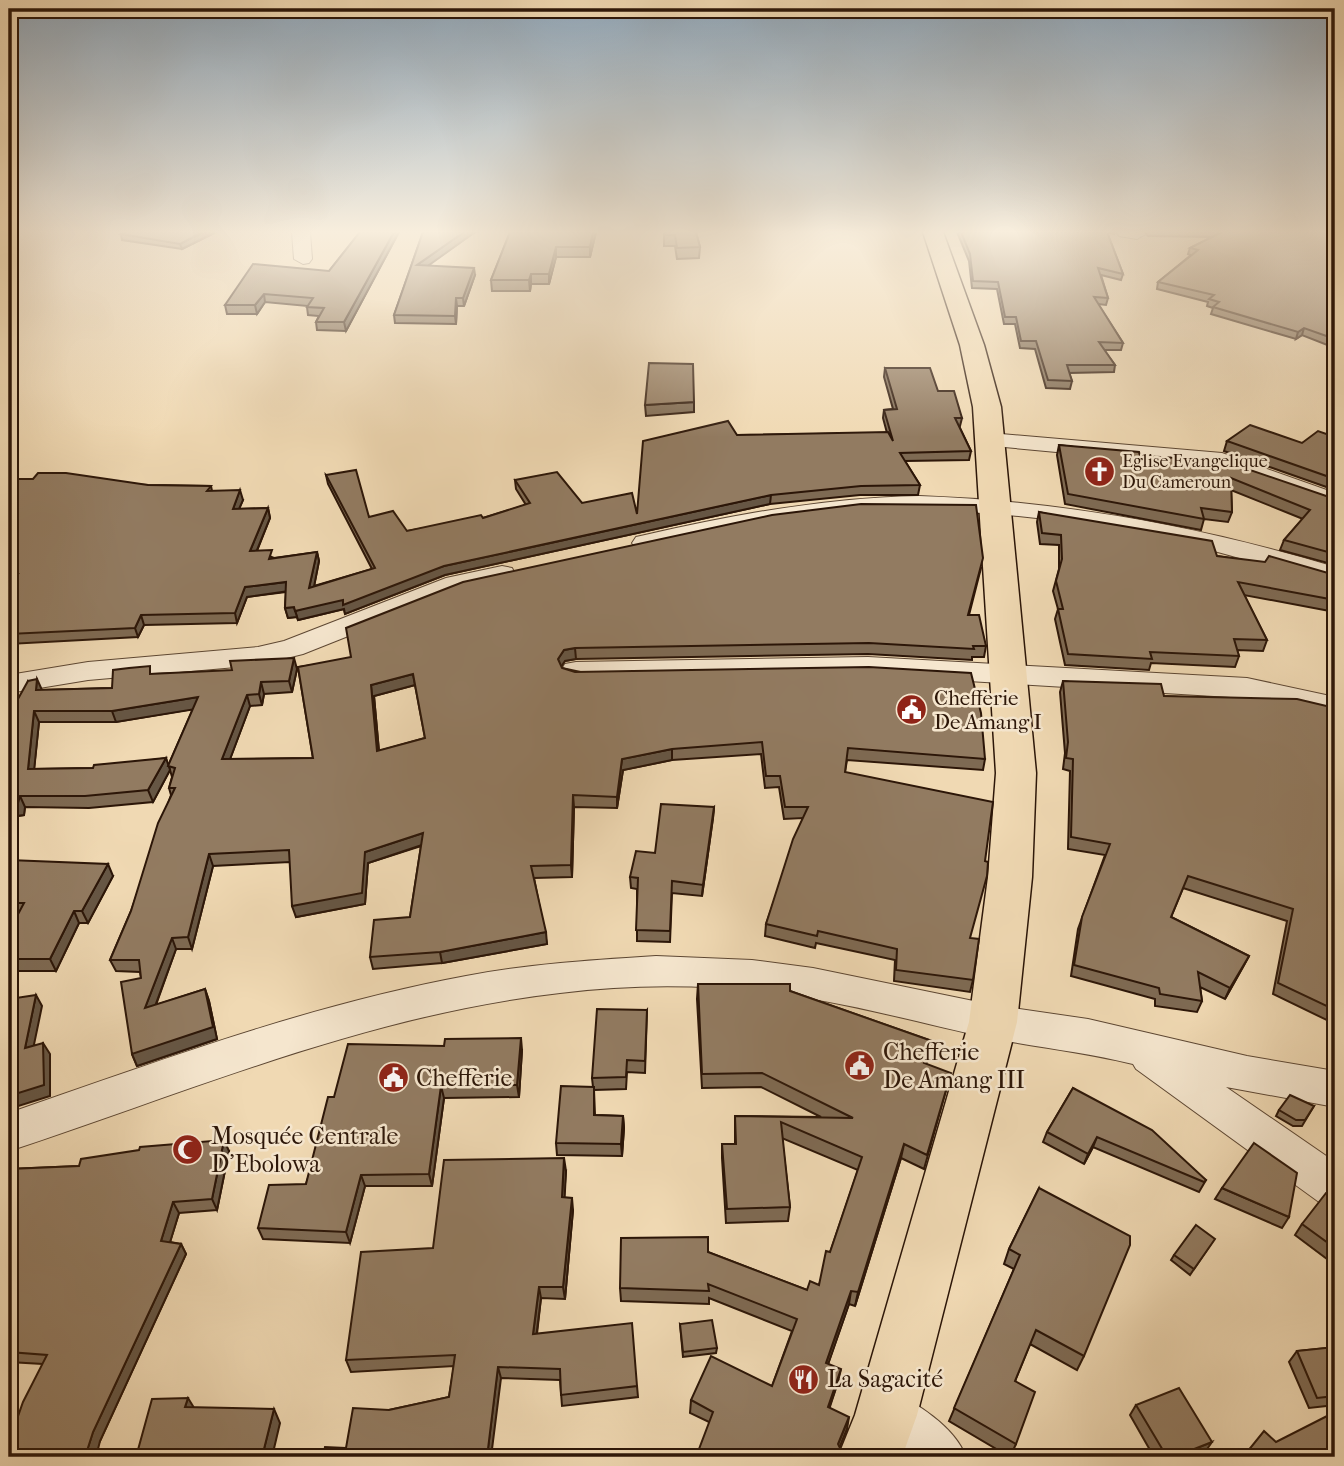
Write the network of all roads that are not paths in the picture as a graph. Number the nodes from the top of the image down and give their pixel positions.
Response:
1 (955, 300) edge
2 (990, 440) junction
3 (1335, 502) edge
4 (994, 506) junction
5 (614, 550) edge
6 (522, 569) edge
7 (1335, 576) edge
8 (576, 671) edge
9 (1008, 673) junction
10 (9, 684) edge
11 (1335, 707) edge
12 (993, 1022) junction
13 (1139, 1050) junction
14 (1335, 1088) edge
15 (9, 1132) edge
16 (1335, 1186) edge
17 (878, 1436) edge
18 (940, 1457) edge

1 - 2 main road
2 - 3 street
2 - 4 main road
4 - 5 street
4 - 7 street
4 - 9 main road
6 - 10 street
8 - 9 street
9 - 11 street
9 - 12 main road
12 - 13 street
12 - 15 street
12 - 17 main road
13 - 14 street
13 - 16 street
17 - 18 street

